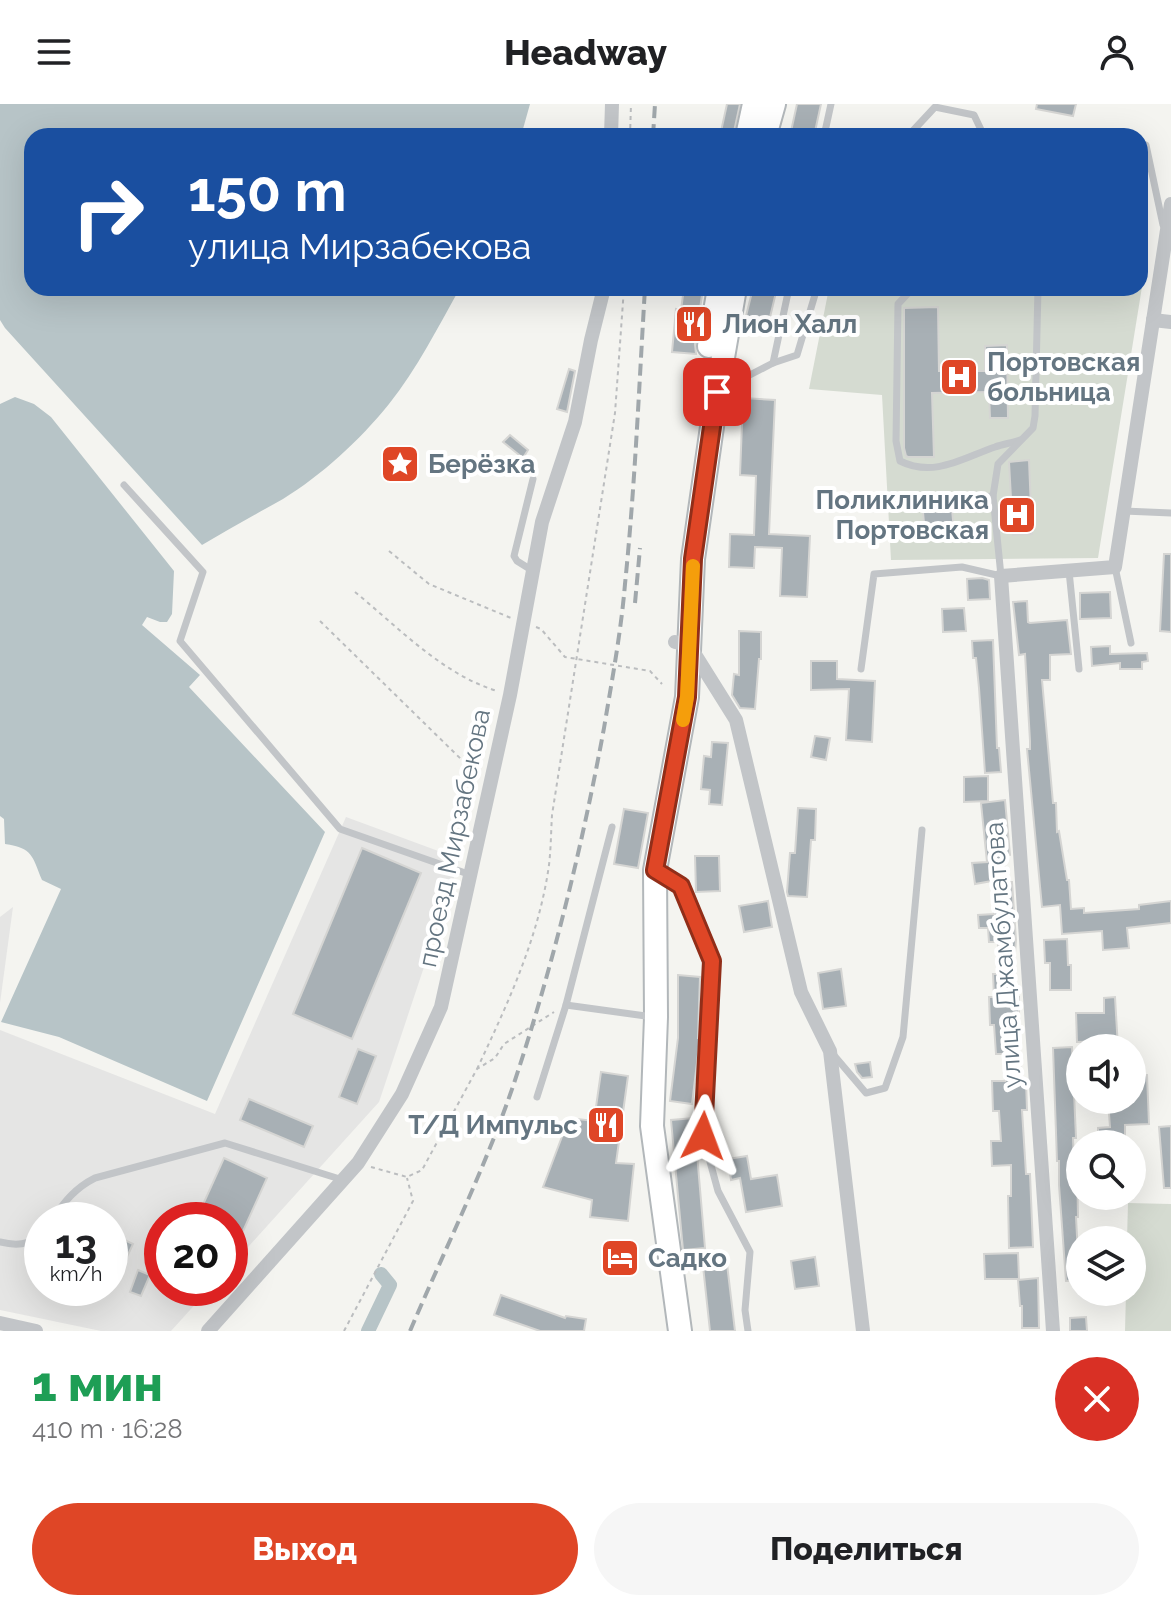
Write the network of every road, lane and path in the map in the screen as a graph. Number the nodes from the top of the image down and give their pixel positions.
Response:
1 (612, 104) edge
2 (631, 104) edge
3 (754, 104) edge
4 (774, 104) edge
5 (831, 104) edge
6 (936, 105) edge
7 (611, 128) edge
8 (630, 128) edge
9 (749, 128) edge
10 (767, 128) edge
11 (826, 128) edge
12 (915, 128) edge
13 (980, 128) edge
14 (1148, 154) edge
15 (1171, 204) edge
16 (1166, 239) junction
17 (602, 296) edge
18 (623, 296) edge
19 (718, 296) edge
20 (733, 296) edge
21 (787, 296) edge
22 (815, 296) edge
23 (905, 296) edge
24 (1038, 296) edge
25 (1153, 320) junction
26 (1171, 322) edge
27 (773, 363) junction
28 (709, 391) junction
29 (1022, 440) junction
30 (533, 479) dead end
31 (124, 485) dead end
32 (993, 496) junction
33 (929, 502) dead end
34 (1124, 511) junction
35 (1171, 513) edge
36 (389, 551) dead end
37 (1115, 567) junction
38 (533, 571) junction
39 (1069, 571) junction
40 (1001, 576) junction
41 (355, 592) dead end
42 (320, 621) dead end
43 (523, 624) junction
44 (682, 643) junction
45 (1131, 643) dead end
46 (577, 659) junction
47 (861, 669) dead end
48 (1079, 669) dead end
49 (662, 684) dead end
50 (510, 695) junction
51 (492, 780) junction
52 (612, 827) dead end
53 (922, 830) dead end
54 (654, 869) junction
55 (471, 875) junction
56 (566, 1005) junction
57 (650, 1017) junction
58 (830, 1051) junction
59 (477, 1069) junction
60 (537, 1097) dead end
61 (358, 1163) junction
62 (407, 1177) junction
63 (343, 1180) junction
64 (65, 1202) edge
65 (0, 1242) edge
66 (24, 1244) edge
67 (0, 1323) edge
68 (36, 1331) edge
69 (208, 1331) edge
70 (344, 1331) edge
71 (668, 1331) edge
72 (680, 1331) edge
73 (748, 1331) edge
74 (863, 1331) edge
75 (1053, 1331) edge

1 - 7 street
2 - 8 path
3 - 9 main road
4 - 10 main road
5 - 11 lane
6 - 12 lane
6 - 13 lane
14 - 16 lane
15 - 16 street
16 - 25 street
17 - 38 street, проезд Мирзабекова
18 - 46 path
19 - 28 main road
20 - 28 main road
21 - 27 lane
22 - 27 lane
23 - 29 lane
24 - 29 lane
25 - 26 street
25 - 34 street
27 - 28 lane
28 - 44 main road
29 - 32 lane
30 - 38 lane
31 - 55 lane
32 - 33 lane
32 - 40 lane
34 - 35 lane
34 - 37 street
36 - 43 path
37 - 39 street
37 - 45 lane
38 - 43 street, проезд Мирзабекова
39 - 40 street
39 - 48 lane
40 - 47 lane
40 - 75 street, улица Джамбулатова
41 - 50 path
42 - 51 path
43 - 46 path
43 - 50 street, проезд Мирзабекова
44 - 54 main road
44 - 58 street
46 - 49 path
46 - 59 path
50 - 51 street, проезд Мирзабекова
51 - 55 street, проезд Мирзабекова
52 - 56 lane
53 - 58 lane
54 - 57 main road
54 - 73 lane
55 - 61 street, проезд Мирзабекова
56 - 57 lane
56 - 59 path
56 - 60 lane
57 - 71 main road
57 - 72 main road
58 - 74 street
59 - 62 path
61 - 62 path
61 - 63 street, проезд Мирзабекова
62 - 70 path
63 - 64 lane
63 - 69 street, проезд Мирзабекова
65 - 66 lane
67 - 68 street

